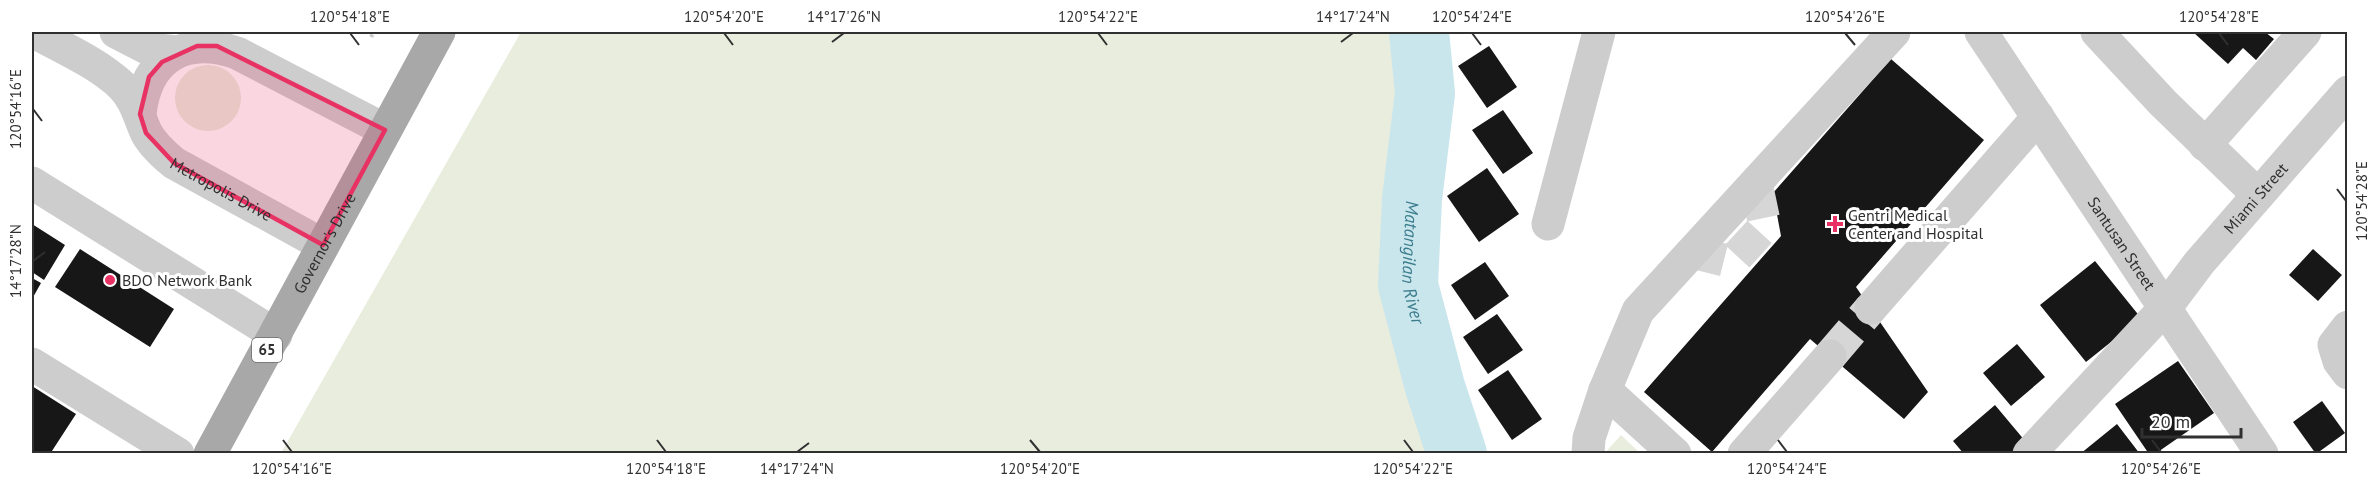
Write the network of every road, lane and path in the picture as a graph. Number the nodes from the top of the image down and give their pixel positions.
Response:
1 (34, 32) edge
2 (116, 32) edge
3 (374, 32) edge
4 (439, 32) edge
5 (1599, 32) edge
6 (1894, 32) edge
7 (1981, 32) edge
8 (2097, 32) edge
9 (2305, 32) edge
10 (371, 37) dead end
11 (177, 52) junction
12 (2348, 92) edge
13 (140, 114) junction
14 (2038, 117) junction
15 (385, 130) junction
16 (2205, 145) junction
17 (32, 183) edge
18 (2258, 195) junction
19 (1548, 224) dead end
20 (323, 245) junction
21 (2166, 307) junction
22 (1870, 309) tunnel mouth
23 (2348, 327) edge
24 (276, 335) junction
25 (1830, 356) tunnel mouth
26 (32, 364) edge
27 (2348, 373) edge
28 (1605, 390) junction
29 (178, 453) edge
30 (210, 453) edge
31 (1588, 453) edge
32 (1675, 453) edge
33 (1744, 453) edge
34 (2029, 453) edge
35 (2262, 453) edge

1 - 13 street, Metropolis Drive
2 - 11 street
3 - 10 path
4 - 15 main road, Governor's Drive / 65
5 - 19 street
6 - 28 street
7 - 14 street, Santusan Street
8 - 16 street
9 - 16 street
11 - 13 street
11 - 15 street
12 - 18 street, Miami Street
13 - 20 street, Metropolis Drive
14 - 21 street, Santusan Street
14 - 22 street
15 - 20 main road, Governor's Drive / 65
16 - 18 street
17 - 24 street
18 - 21 street, Miami Street
20 - 24 main road, Governor's Drive / 65
21 - 34 street, Miami Street
21 - 35 street, Santusan Street
23 - 27 street
24 - 30 main road, Governor's Drive / 65
25 - 33 street
26 - 29 street
28 - 31 street
28 - 32 street

